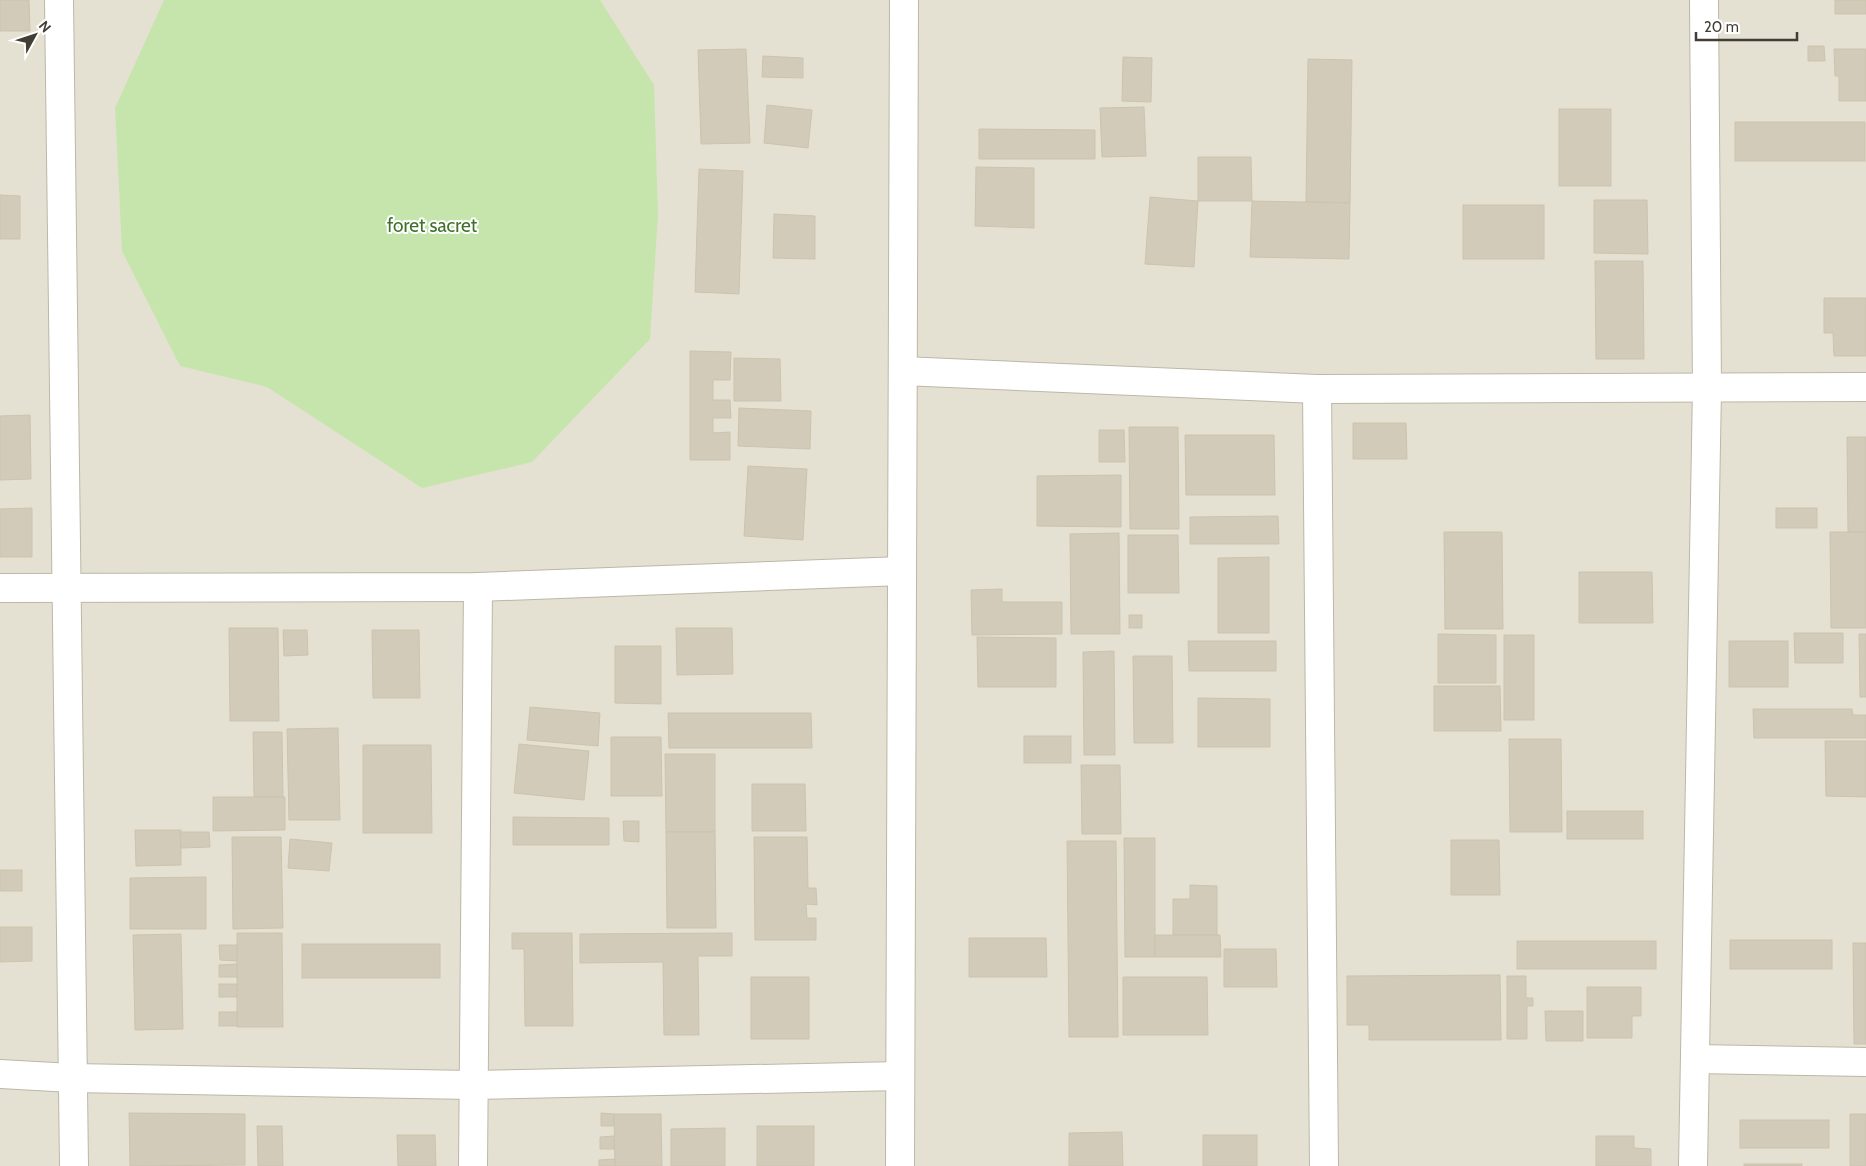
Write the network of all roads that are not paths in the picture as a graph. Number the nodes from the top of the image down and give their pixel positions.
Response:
1 (59, 0) edge
2 (904, 0) edge
3 (1704, 0) edge
4 (904, 371) junction
5 (1866, 386) edge
6 (1707, 388) junction
7 (1317, 389) junction
8 (902, 571) junction
9 (478, 587) junction
10 (0, 588) edge
11 (66, 588) junction
12 (1695, 1059) junction
13 (1866, 1062) edge
14 (0, 1074) edge
15 (900, 1076) junction
16 (72, 1078) junction
17 (473, 1086) junction
18 (74, 1166) edge
19 (473, 1166) edge
20 (900, 1166) edge
21 (1324, 1166) edge
22 (1693, 1166) edge

1 - 11 street
2 - 4 street
3 - 6 street
4 - 7 street
4 - 8 street
5 - 6 street
6 - 7 street
6 - 12 street
7 - 21 street
8 - 9 street
8 - 15 street
9 - 11 street
9 - 17 street
10 - 11 street
11 - 16 street
12 - 13 street
12 - 22 street
14 - 16 street
15 - 17 street
15 - 20 street
16 - 17 street
16 - 18 street
17 - 19 street

